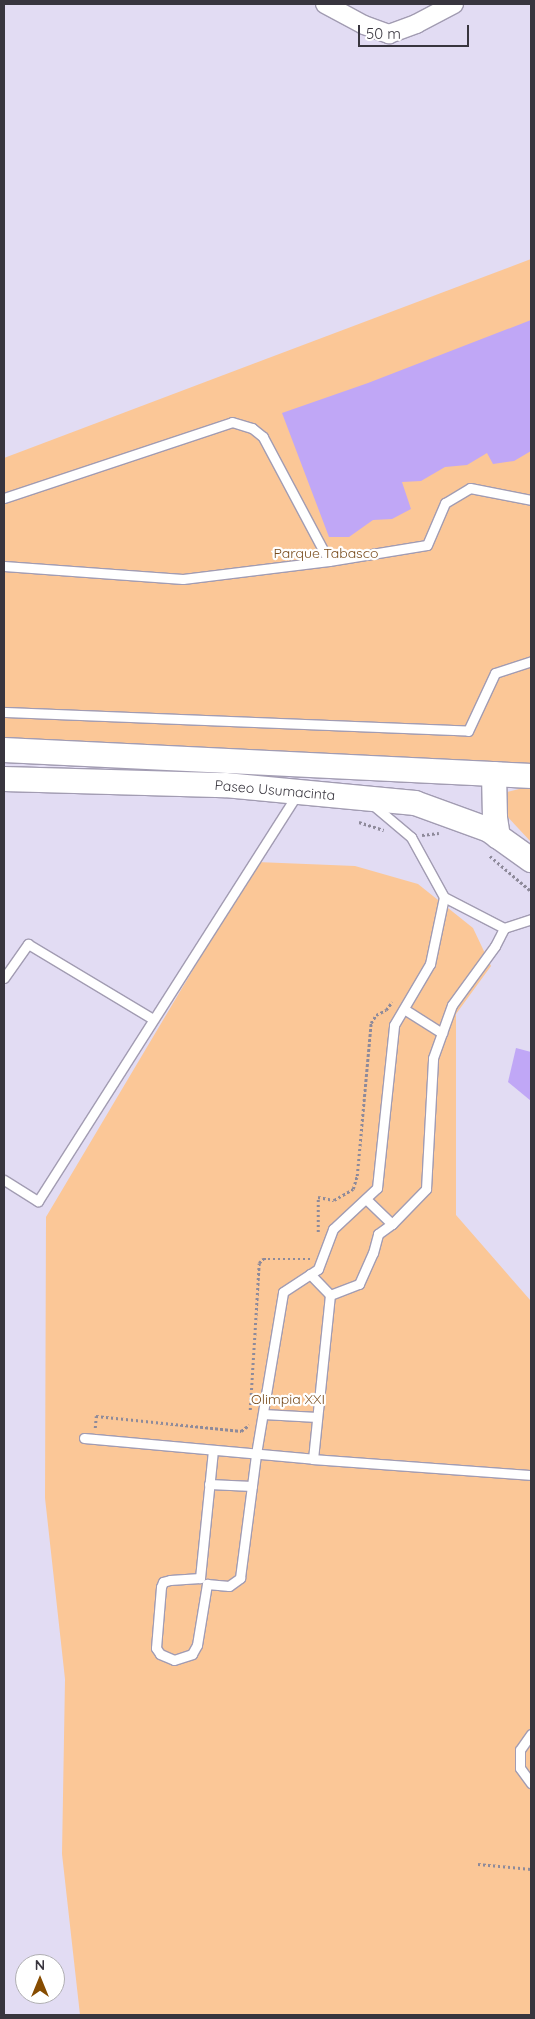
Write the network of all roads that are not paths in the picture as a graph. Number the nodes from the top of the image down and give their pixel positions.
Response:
1 (325, 4) edge
2 (454, 4) edge
3 (4, 498) edge
4 (531, 500) edge
5 (329, 561) junction
6 (4, 566) edge
7 (531, 662) edge
8 (4, 712) edge
9 (4, 750) edge
10 (494, 774) junction
11 (531, 776) edge
12 (4, 779) edge
13 (299, 792) junction
14 (365, 798) junction
15 (491, 843) junction
16 (531, 860) edge
17 (444, 896) junction
18 (531, 919) edge
19 (504, 928) junction
20 (4, 978) edge
21 (404, 1009) junction
22 (153, 1019) junction
23 (442, 1033) junction
24 (4, 1180) edge
25 (366, 1199) junction
26 (392, 1224) junction
27 (310, 1274) junction
28 (330, 1295) junction
29 (264, 1414) junction
30 (318, 1417) junction
31 (89, 1438) road end
32 (213, 1450) junction
33 (256, 1454) junction
34 (313, 1459) junction
35 (531, 1475) edge
36 (209, 1484) junction
37 (252, 1486) junction
38 (200, 1578) junction
39 (207, 1584) junction
40 (531, 1734) edge
41 (531, 1783) edge

1 - 2 street
3 - 5 lane
4 - 5 lane
5 - 6 lane
7 - 8 lane
9 - 10 main road, Paseo Usumacinta
10 - 11 main road, Paseo Usumacinta
10 - 15 main road
12 - 13 main road, Paseo Usumacinta
13 - 14 main road, Paseo Usumacinta
13 - 22 lane
14 - 15 main road, Paseo Usumacinta
14 - 17 lane
15 - 16 main road, Paseo Usumacinta
17 - 19 lane
17 - 21 lane
18 - 19 lane
19 - 23 lane
20 - 22 lane
21 - 23 lane
21 - 25 lane
22 - 24 lane
23 - 26 lane
25 - 26 lane
25 - 27 lane
26 - 28 lane
27 - 28 lane
27 - 29 lane
28 - 30 lane
29 - 30 lane
29 - 33 lane
30 - 34 lane
31 - 32 lane
32 - 33 lane
32 - 36 lane
33 - 34 lane
33 - 37 lane
34 - 35 lane
36 - 37 lane
36 - 38 lane
37 - 39 lane
38 - 39 lane
38 - 39 lane
40 - 41 lane

